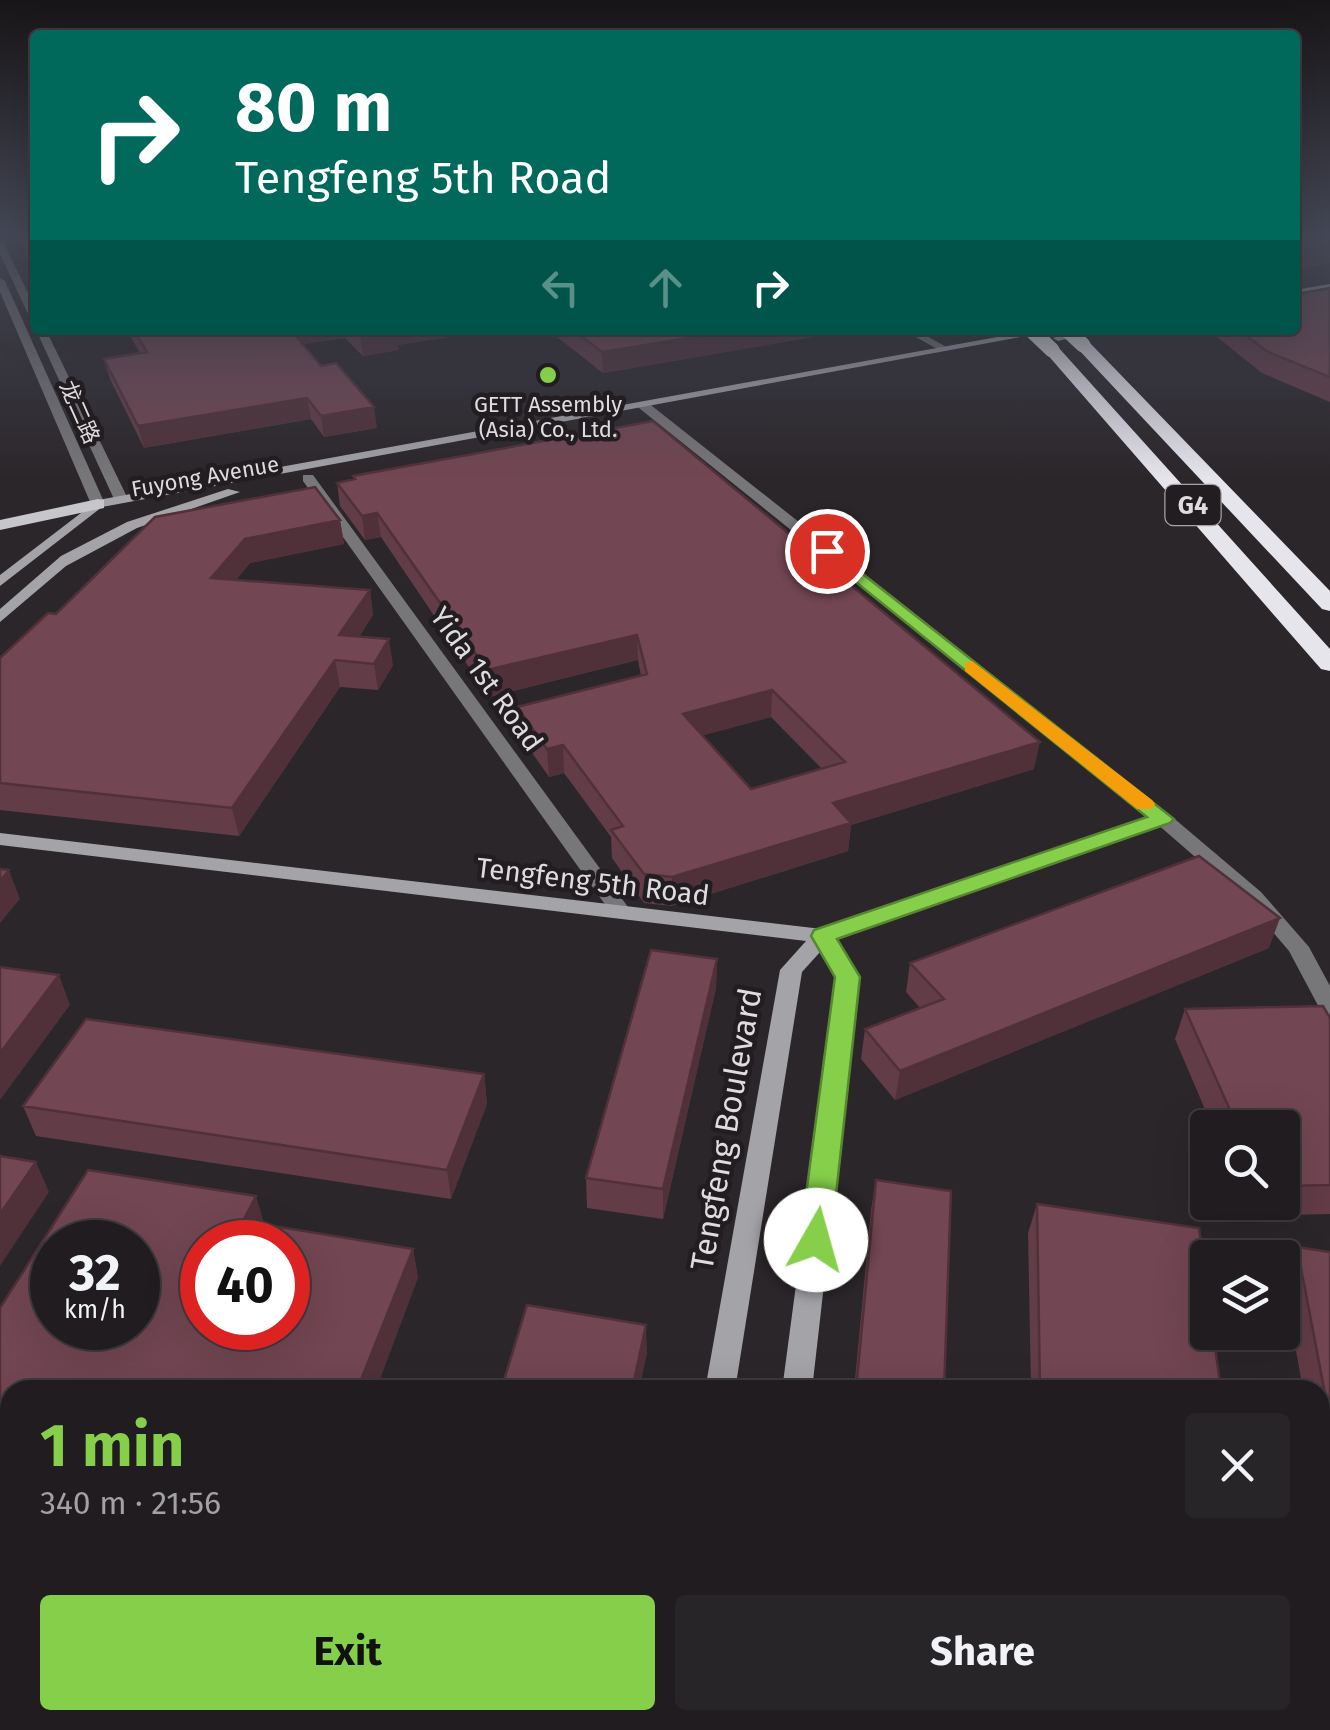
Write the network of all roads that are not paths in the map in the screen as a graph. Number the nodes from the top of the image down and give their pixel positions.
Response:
1 (16, 318) edge
2 (30, 332) edge
3 (23, 333) junction
4 (44, 335) edge
5 (918, 335) edge
6 (1090, 338) edge
7 (1052, 340) edge
8 (945, 349) junction
9 (648, 409) junction
10 (308, 478) junction
11 (233, 492) junction
12 (98, 504) junction
13 (120, 505) junction
14 (0, 525) edge
15 (58, 566) junction
16 (0, 582) edge
17 (1330, 604) edge
18 (0, 617) edge
19 (1330, 664) edge
20 (1163, 819) junction
21 (0, 839) edge
22 (621, 912) junction
23 (823, 936) junction
24 (1330, 1007) edge
25 (722, 1380) edge
26 (798, 1380) edge

1 - 3 street, 龙二路
2 - 3 street
3 - 12 street, 龙二路
4 - 13 street, 龙二路
5 - 8 street
6 - 9 main road, Fuyong Avenue
6 - 17 highway, G4
7 - 8 main road, Fuyong Avenue
7 - 19 highway, G4
8 - 9 main road, Fuyong Avenue
9 - 10 main road, Fuyong Avenue
9 - 13 main road, Fuyong Avenue
9 - 20 street
10 - 11 main road, Fuyong Avenue
10 - 22 street, Yida 1st Road
11 - 13 main road, Fuyong Avenue
11 - 15 main road
12 - 13 main road, Fuyong Avenue
12 - 14 main road
12 - 16 main road
13 - 15 main road
15 - 18 main road
20 - 23 main road, Tengfeng 5th Road
20 - 24 street
21 - 22 main road, Tengfeng 5th Road
22 - 23 main road, Tengfeng 5th Road
23 - 25 main road, Tengfeng Boulevard
23 - 26 main road

